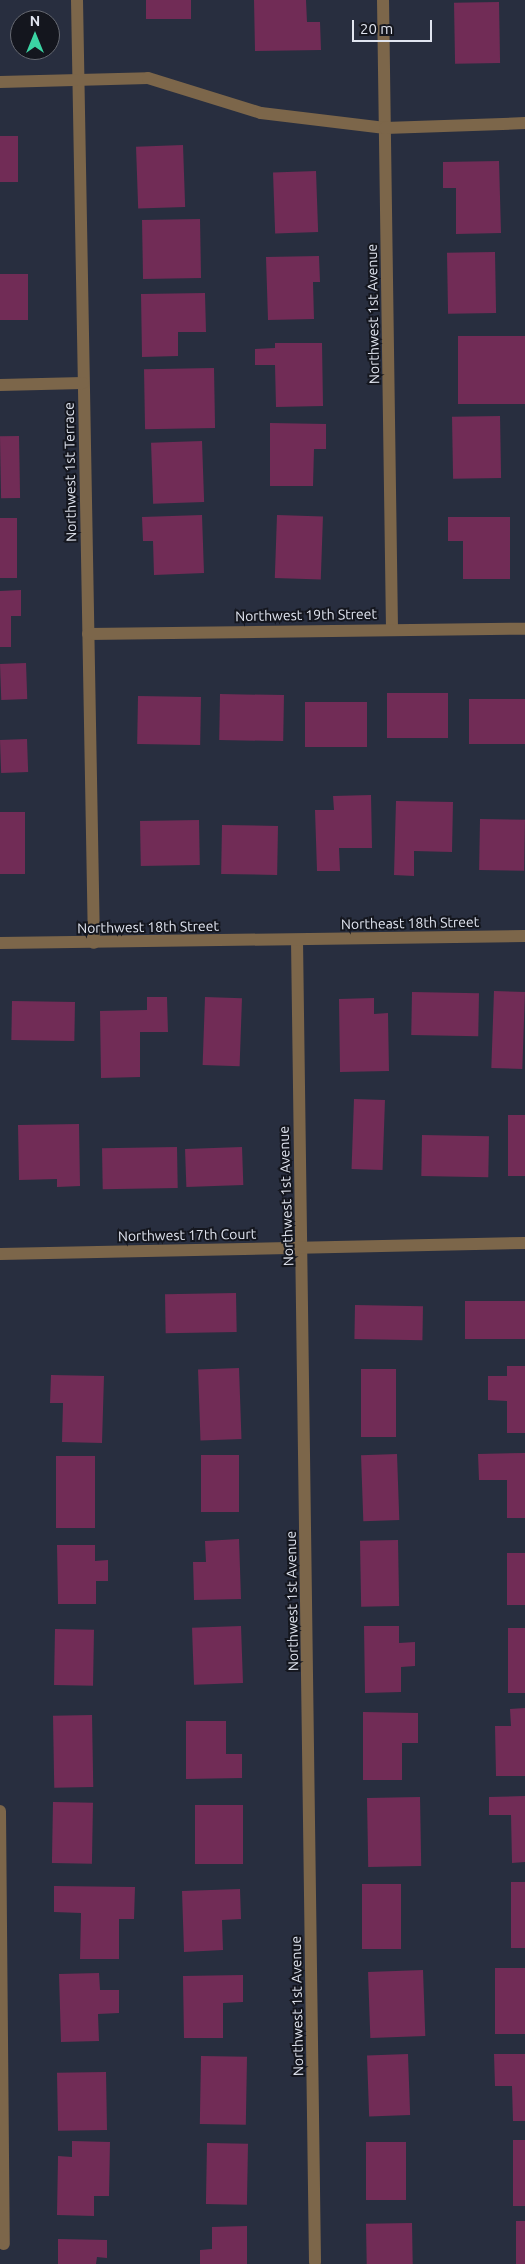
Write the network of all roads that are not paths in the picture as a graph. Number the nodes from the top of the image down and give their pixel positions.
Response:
1 (77, 0) edge
2 (383, 0) edge
3 (80, 81) junction
4 (0, 82) edge
5 (525, 123) edge
6 (386, 128) junction
7 (83, 383) junction
8 (0, 385) edge
9 (392, 628) junction
10 (525, 629) edge
11 (88, 634) junction
12 (525, 936) edge
13 (296, 940) junction
14 (0, 943) edge
15 (94, 943) junction
16 (525, 1242) edge
17 (303, 1248) junction
18 (0, 1254) edge
19 (0, 1810) edge
20 (4, 2244) dead end
21 (315, 2262) dead end

1 - 3 street, Northwest 1st Terrace
2 - 6 street, Northwest 1st Avenue
3 - 4 street
3 - 6 street
3 - 7 street, Northwest 1st Terrace
5 - 6 street
6 - 9 street, Northwest 1st Avenue
7 - 8 street
7 - 11 street, Northwest 1st Terrace
9 - 10 street, Northwest 19th Street
9 - 11 street, Northwest 19th Street
11 - 15 street, Northwest 1st Terrace
12 - 13 street, Northeast 18th Street
13 - 15 street, Northwest 18th Street
13 - 17 street, Northwest 1st Avenue
14 - 15 street, Northwest 18th Street
16 - 17 street, Northwest 17th Court
17 - 18 street, Northwest 17th Court
17 - 21 street, Northwest 1st Avenue
19 - 20 street

